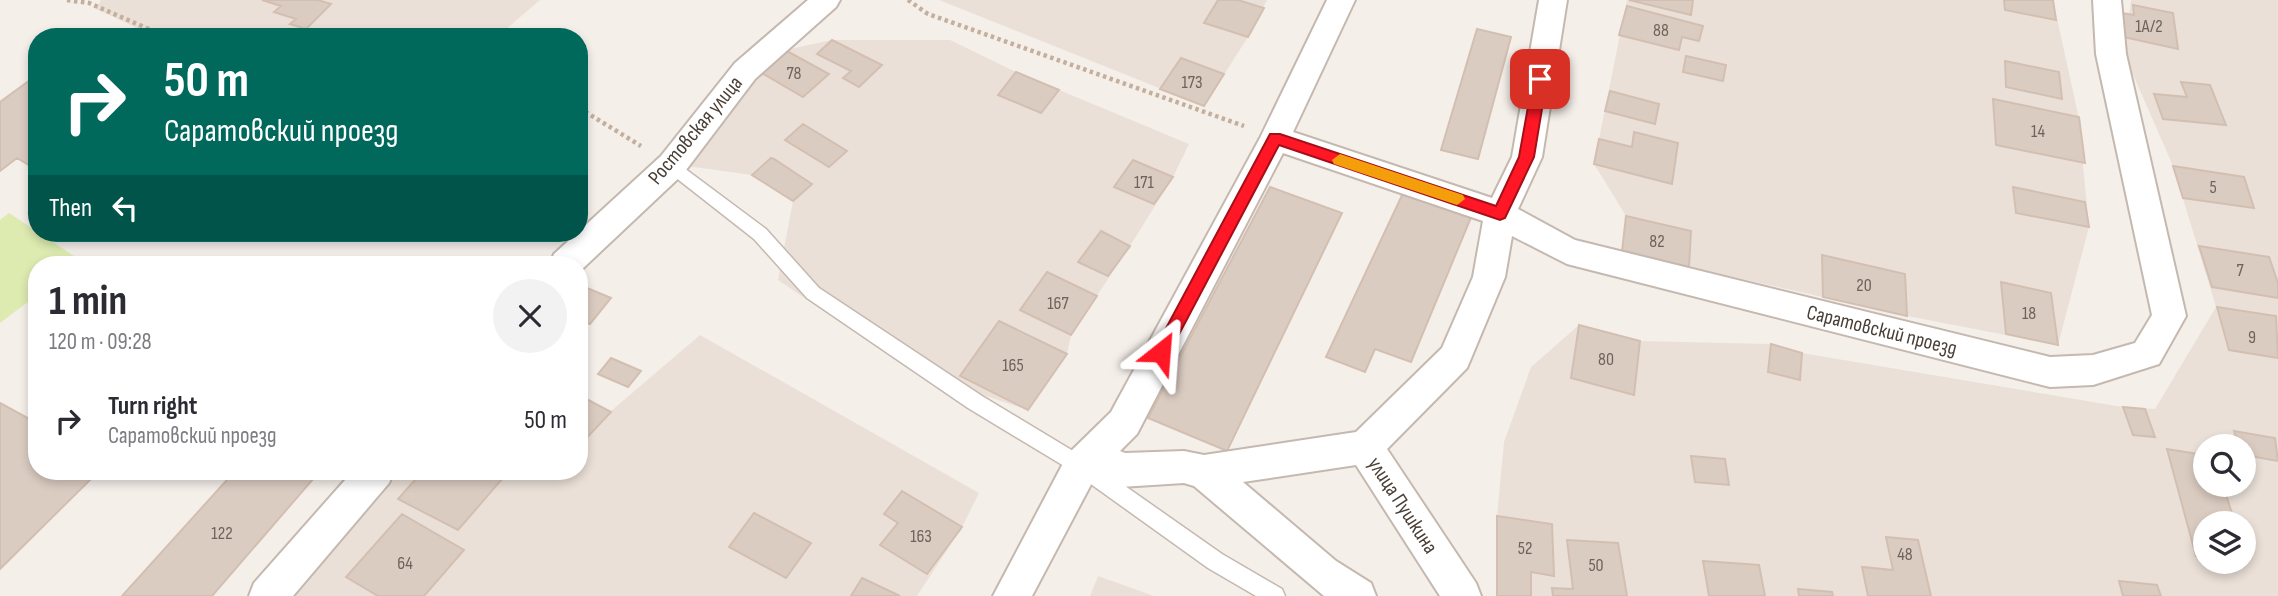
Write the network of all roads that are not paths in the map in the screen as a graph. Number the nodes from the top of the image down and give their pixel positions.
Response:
1 (826, 0) edge
2 (1341, 0) edge
3 (1553, 0) edge
4 (2107, 0) edge
5 (1275, 138) junction
6 (672, 165) junction
7 (1500, 214) junction
8 (575, 256) edge
9 (1365, 447) junction
10 (1086, 460) junction
11 (1204, 472) junction
12 (368, 480) edge
13 (268, 596) edge
14 (1012, 596) edge
15 (1275, 596) edge
16 (1357, 596) edge
17 (1462, 596) edge

1 - 6 street, Ростовская улица
2 - 5 street
3 - 7 street, улица Пушкина
4 - 7 street, Саратовский проезд
5 - 7 street, Саратовский проезд
5 - 10 street
6 - 8 street, Ростовская улица
6 - 10 lane
7 - 9 street, улица Пушкина
9 - 11 street
9 - 17 street, улица Пушкина
10 - 11 street
10 - 14 street
10 - 15 lane
11 - 16 street
12 - 13 street

